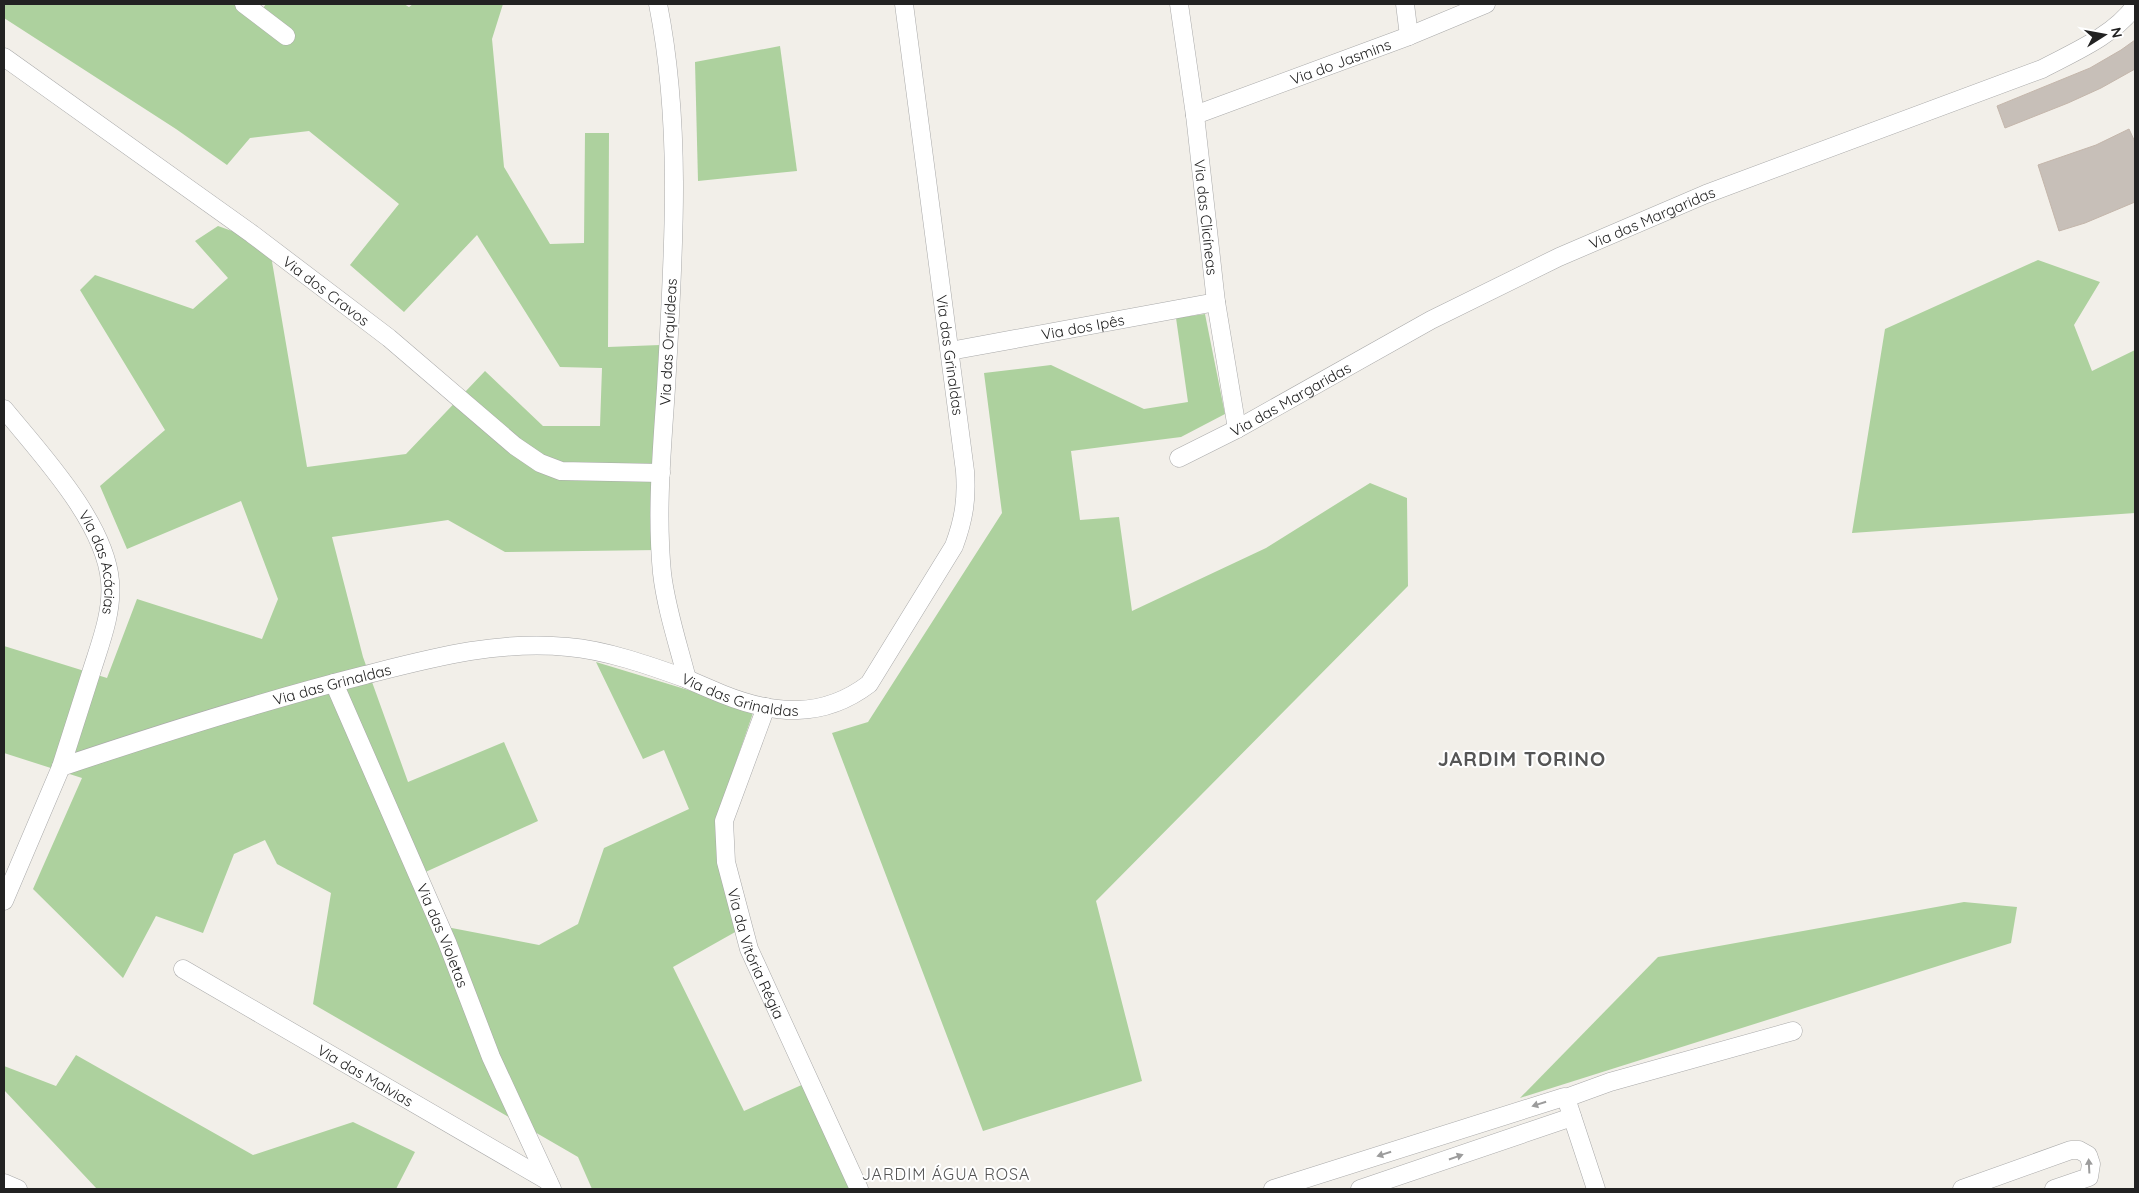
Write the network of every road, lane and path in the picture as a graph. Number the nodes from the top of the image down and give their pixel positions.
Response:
1 (244, 4) edge
2 (658, 4) edge
3 (904, 4) edge
4 (1179, 4) edge
5 (1405, 4) edge
6 (1486, 4) edge
7 (2135, 6) edge
8 (286, 36) dead end
9 (1409, 36) junction
10 (4, 57) edge
11 (1195, 115) junction
12 (1216, 302) junction
13 (950, 351) junction
14 (4, 409) edge
15 (1237, 429) junction
16 (1180, 458) dead end
17 (661, 473) junction
18 (687, 679) junction
19 (334, 683) junction
20 (766, 707) junction
21 (61, 767) junction
22 (4, 901) edge
23 (183, 969) dead end
24 (1793, 1031) dead end
25 (1566, 1098) junction
26 (1572, 1117) junction
27 (4, 1183) edge
28 (550, 1185) edge
29 (18, 1189) edge
30 (859, 1189) edge
31 (1273, 1189) edge
32 (1360, 1189) edge
33 (1596, 1189) edge
34 (1962, 1189) edge
35 (2054, 1189) edge

1 - 8 street
2 - 17 street, Via das Orquídeas
3 - 13 street, Via das Grinaldas
4 - 11 street, Via das Clicíneas
5 - 9 street
6 - 9 street, Via do Jasmins
7 - 15 street, Via das Margaridas
9 - 11 street, Via do Jasmins
10 - 17 street, Via dos Cravos
11 - 12 street, Via das Clicíneas
12 - 13 street, Via dos Ipês
12 - 15 street, Via das Clicíneas
13 - 20 street, Via das Grinaldas
14 - 21 street, Via das Acácias
15 - 16 street, Via das Margaridas
17 - 18 street, Via das Orquídeas
18 - 19 street, Via das Grinaldas
18 - 20 street, Via das Grinaldas
19 - 21 street, Via das Grinaldas
19 - 28 street, Via das Violetas
20 - 30 street, Via da Vitória Régia
21 - 22 street
23 - 28 street, Via das Malvias
24 - 25 street
25 - 26 street
25 -> 31 street
32 -> 26 street
26 - 33 street
27 - 29 street
35 -> 34 street

